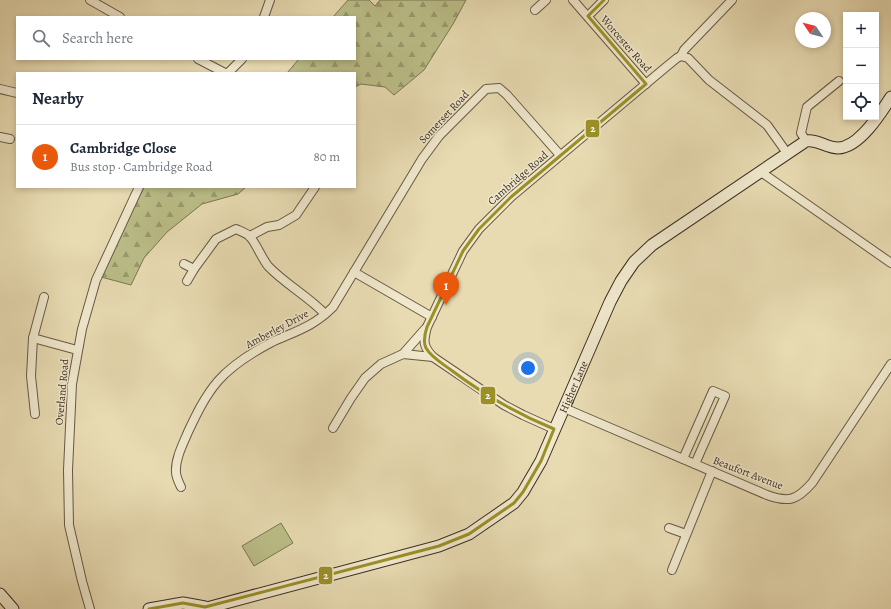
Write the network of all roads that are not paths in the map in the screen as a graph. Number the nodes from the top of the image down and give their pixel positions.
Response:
1 (90, 0) edge
2 (270, 0) edge
3 (546, 0) edge
4 (573, 0) edge
5 (604, 0) edge
6 (732, 0) edge
7 (535, 10) dead end
8 (118, 16) edge
9 (264, 16) edge
10 (588, 16) junction
11 (681, 56) junction
12 (200, 60) edge
13 (241, 60) edge
14 (223, 72) edge
15 (229, 72) edge
16 (839, 81) dead end
17 (646, 84) junction
18 (0, 89) edge
19 (16, 93) edge
20 (890, 102) edge
21 (0, 137) edge
22 (10, 139) dead end
23 (806, 141) junction
24 (787, 153) junction
25 (560, 155) junction
26 (761, 172) junction
27 (139, 188) edge
28 (314, 188) edge
29 (250, 236) junction
30 (891, 263) edge
31 (184, 264) dead end
32 (194, 269) junction
33 (354, 272) junction
34 (187, 281) dead end
35 (44, 297) dead end
36 (326, 314) junction
37 (432, 317) junction
38 (427, 328) junction
39 (33, 338) junction
40 (77, 350) junction
41 (403, 354) junction
42 (433, 357) junction
43 (891, 364) edge
44 (564, 408) junction
45 (36, 414) dead end
46 (333, 428) dead end
47 (554, 429) junction
48 (683, 459) junction
49 (695, 464) junction
50 (712, 471) junction
51 (181, 487) dead end
52 (668, 528) dead end
53 (686, 534) junction
54 (672, 570) dead end
55 (0, 594) edge
56 (204, 608) edge
57 (13, 609) edge
58 (90, 609) edge
59 (149, 609) edge

1 - 8 street
2 - 9 street
3 - 7 street
4 - 10 street, Worcester Road
5 - 10 street
6 - 11 street, Cambridge Road
10 - 17 street, Worcester Road
11 - 17 street, Cambridge Road
11 - 24 street
12 - 14 street
13 - 15 street
16 - 23 street
17 - 25 street, Cambridge Road
18 - 19 street
20 - 23 street
21 - 22 street
23 - 24 street, Higher Lane
24 - 26 street, Higher Lane
25 - 33 street, Somerset Road
25 - 37 street, Cambridge Road
26 - 30 street
26 - 44 street, Higher Lane
27 - 40 street, Overland Road
28 - 29 street
29 - 32 street
29 - 36 street
31 - 32 street
32 - 34 street
33 - 36 street, Somerset Road
33 - 37 street
35 - 39 street
36 - 51 street, Amberley Drive
37 - 38 street, Cambridge Road
38 - 41 street
38 - 42 street, Cambridge Road
39 - 40 street
39 - 45 street
40 - 58 street, Overland Road
41 - 42 street
41 - 46 street
42 - 47 street, Cambridge Road
43 - 50 street, Beaufort Avenue
44 - 47 street, Higher Lane
44 - 48 street, Beaufort Avenue
47 - 56 street, Higher Lane
48 - 49 street, Beaufort Avenue
48 - 49 street
49 - 50 street, Beaufort Avenue
50 - 53 street
52 - 53 street
53 - 54 street
55 - 57 street
56 - 59 street, Higher Lane

